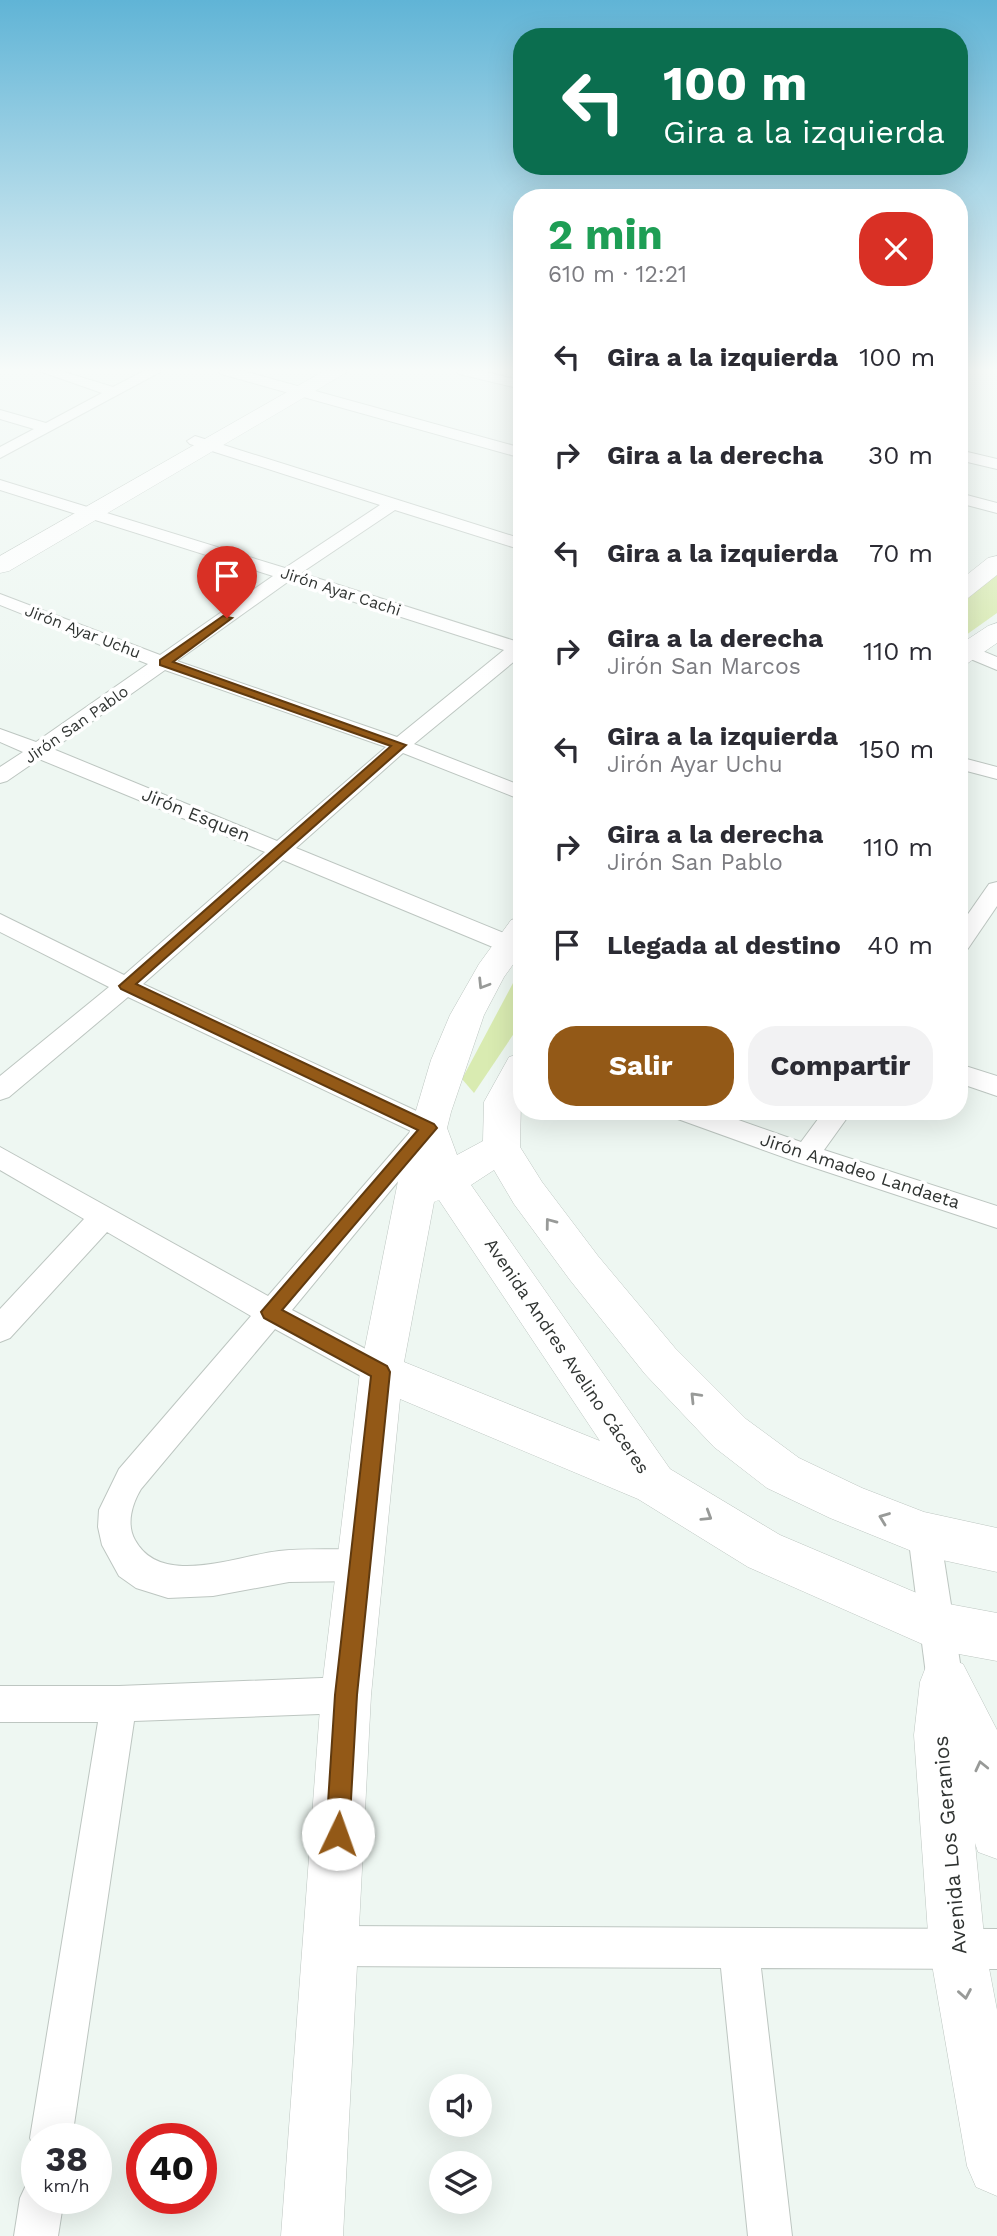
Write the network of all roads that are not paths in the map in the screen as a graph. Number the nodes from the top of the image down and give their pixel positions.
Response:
1 (148, 475) edge
2 (307, 475) edge
3 (0, 485) edge
4 (968, 500) edge
5 (395, 503) junction
6 (997, 508) edge
7 (83, 513) junction
8 (513, 542) edge
9 (0, 552) edge
10 (997, 564) edge
11 (0, 566) edge
12 (289, 573) junction
13 (968, 582) edge
14 (0, 599) edge
15 (997, 631) edge
16 (513, 646) edge
17 (968, 651) edge
18 (513, 654) edge
19 (968, 655) edge
20 (164, 663) junction
21 (997, 664) edge
22 (0, 735) edge
23 (400, 745) junction
24 (37, 750) junction
25 (968, 765) edge
26 (997, 773) edge
27 (0, 777) edge
28 (513, 790) edge
29 (278, 849) junction
30 (997, 889) edge
31 (0, 922) edge
32 (968, 931) edge
33 (513, 935) edge
34 (513, 939) edge
35 (126, 986) junction
36 (968, 1076) edge
37 (513, 1082) edge
38 (997, 1086) edge
39 (0, 1090) edge
40 (709, 1120) edge
41 (832, 1120) edge
42 (429, 1128) junction
43 (501, 1148) junction
44 (806, 1155) junction
45 (0, 1157) edge
46 (432, 1187) junction
47 (997, 1216) edge
48 (103, 1217) junction
49 (270, 1312) junction
50 (0, 1329) edge
51 (381, 1372) junction
52 (654, 1484) junction
53 (924, 1534) junction
54 (997, 1550) edge
55 (360, 1566) junction
56 (937, 1626) junction
57 (997, 1637) edge
58 (946, 1682) junction
59 (346, 1695) junction
60 (0, 1704) edge
61 (119, 1704) junction
62 (997, 1833) edge
63 (331, 1946) junction
64 (739, 1948) junction
65 (977, 1948) edge
66 (53, 2123) edge
67 (997, 2166) edge
68 (39, 2214) edge
69 (36, 2236) edge
70 (312, 2236) edge
71 (770, 2236) edge

1 - 7 street
2 - 5 street
3 - 7 street, Jirón Ayar Cachi
4 - 6 street
5 - 8 street
5 - 12 street, Jirón San Pablo
7 - 9 street
7 - 11 street
7 - 12 street, Jirón Ayar Cachi
10 - 13 street
12 - 16 street, Jirón Ayar Cachi
12 - 20 street, Jirón San Pablo
14 - 20 street, Jirón Ayar Uchu
15 - 17 street
18 - 23 street
19 - 21 street
20 - 23 street, Jirón Ayar Uchu
20 - 24 street, Jirón San Pablo
22 - 24 street, Jirón Esquen
23 - 28 street, Jirón Ayar Uchu
23 - 29 street
24 - 27 street, Jirón San Pablo
24 - 29 street, Jirón Esquen
25 - 26 street
29 - 33 street, Jirón Esquen
29 - 35 street
30 - 32 street
31 - 35 street
34 -> 42 street
35 - 39 street
35 - 42 street
36 - 38 street
37 - 43 street
40 - 44 street, Jirón Amadeo Landaeta
41 - 44 street
42 - 43 street
42 - 46 street, Avenida Andres Avelino Cáceres
42 - 49 street
43 - 46 street
53 -> 43 street
44 - 47 street, Jirón Amadeo Landaeta
45 - 48 street
46 - 51 street
46 - 52 street, Avenida Andres Avelino Cáceres
48 - 49 street
48 - 50 street
49 - 51 street
49 - 55 street
51 - 52 street
51 - 55 street
52 -> 56 street, Avenida Andres Avelino Cáceres
53 - 54 street
53 - 56 street
55 - 59 street
56 - 57 street, Avenida Andres Avelino Cáceres
56 - 58 street
62 -> 58 street, Avenida Los Geranios
58 - 65 street, Avenida Los Geranios
59 - 61 street
59 - 63 street
60 - 61 street
61 - 66 street
63 - 64 street
63 - 70 street
64 - 65 street
64 - 71 street
65 -> 67 street, Avenida Los Geranios
68 - 69 street

